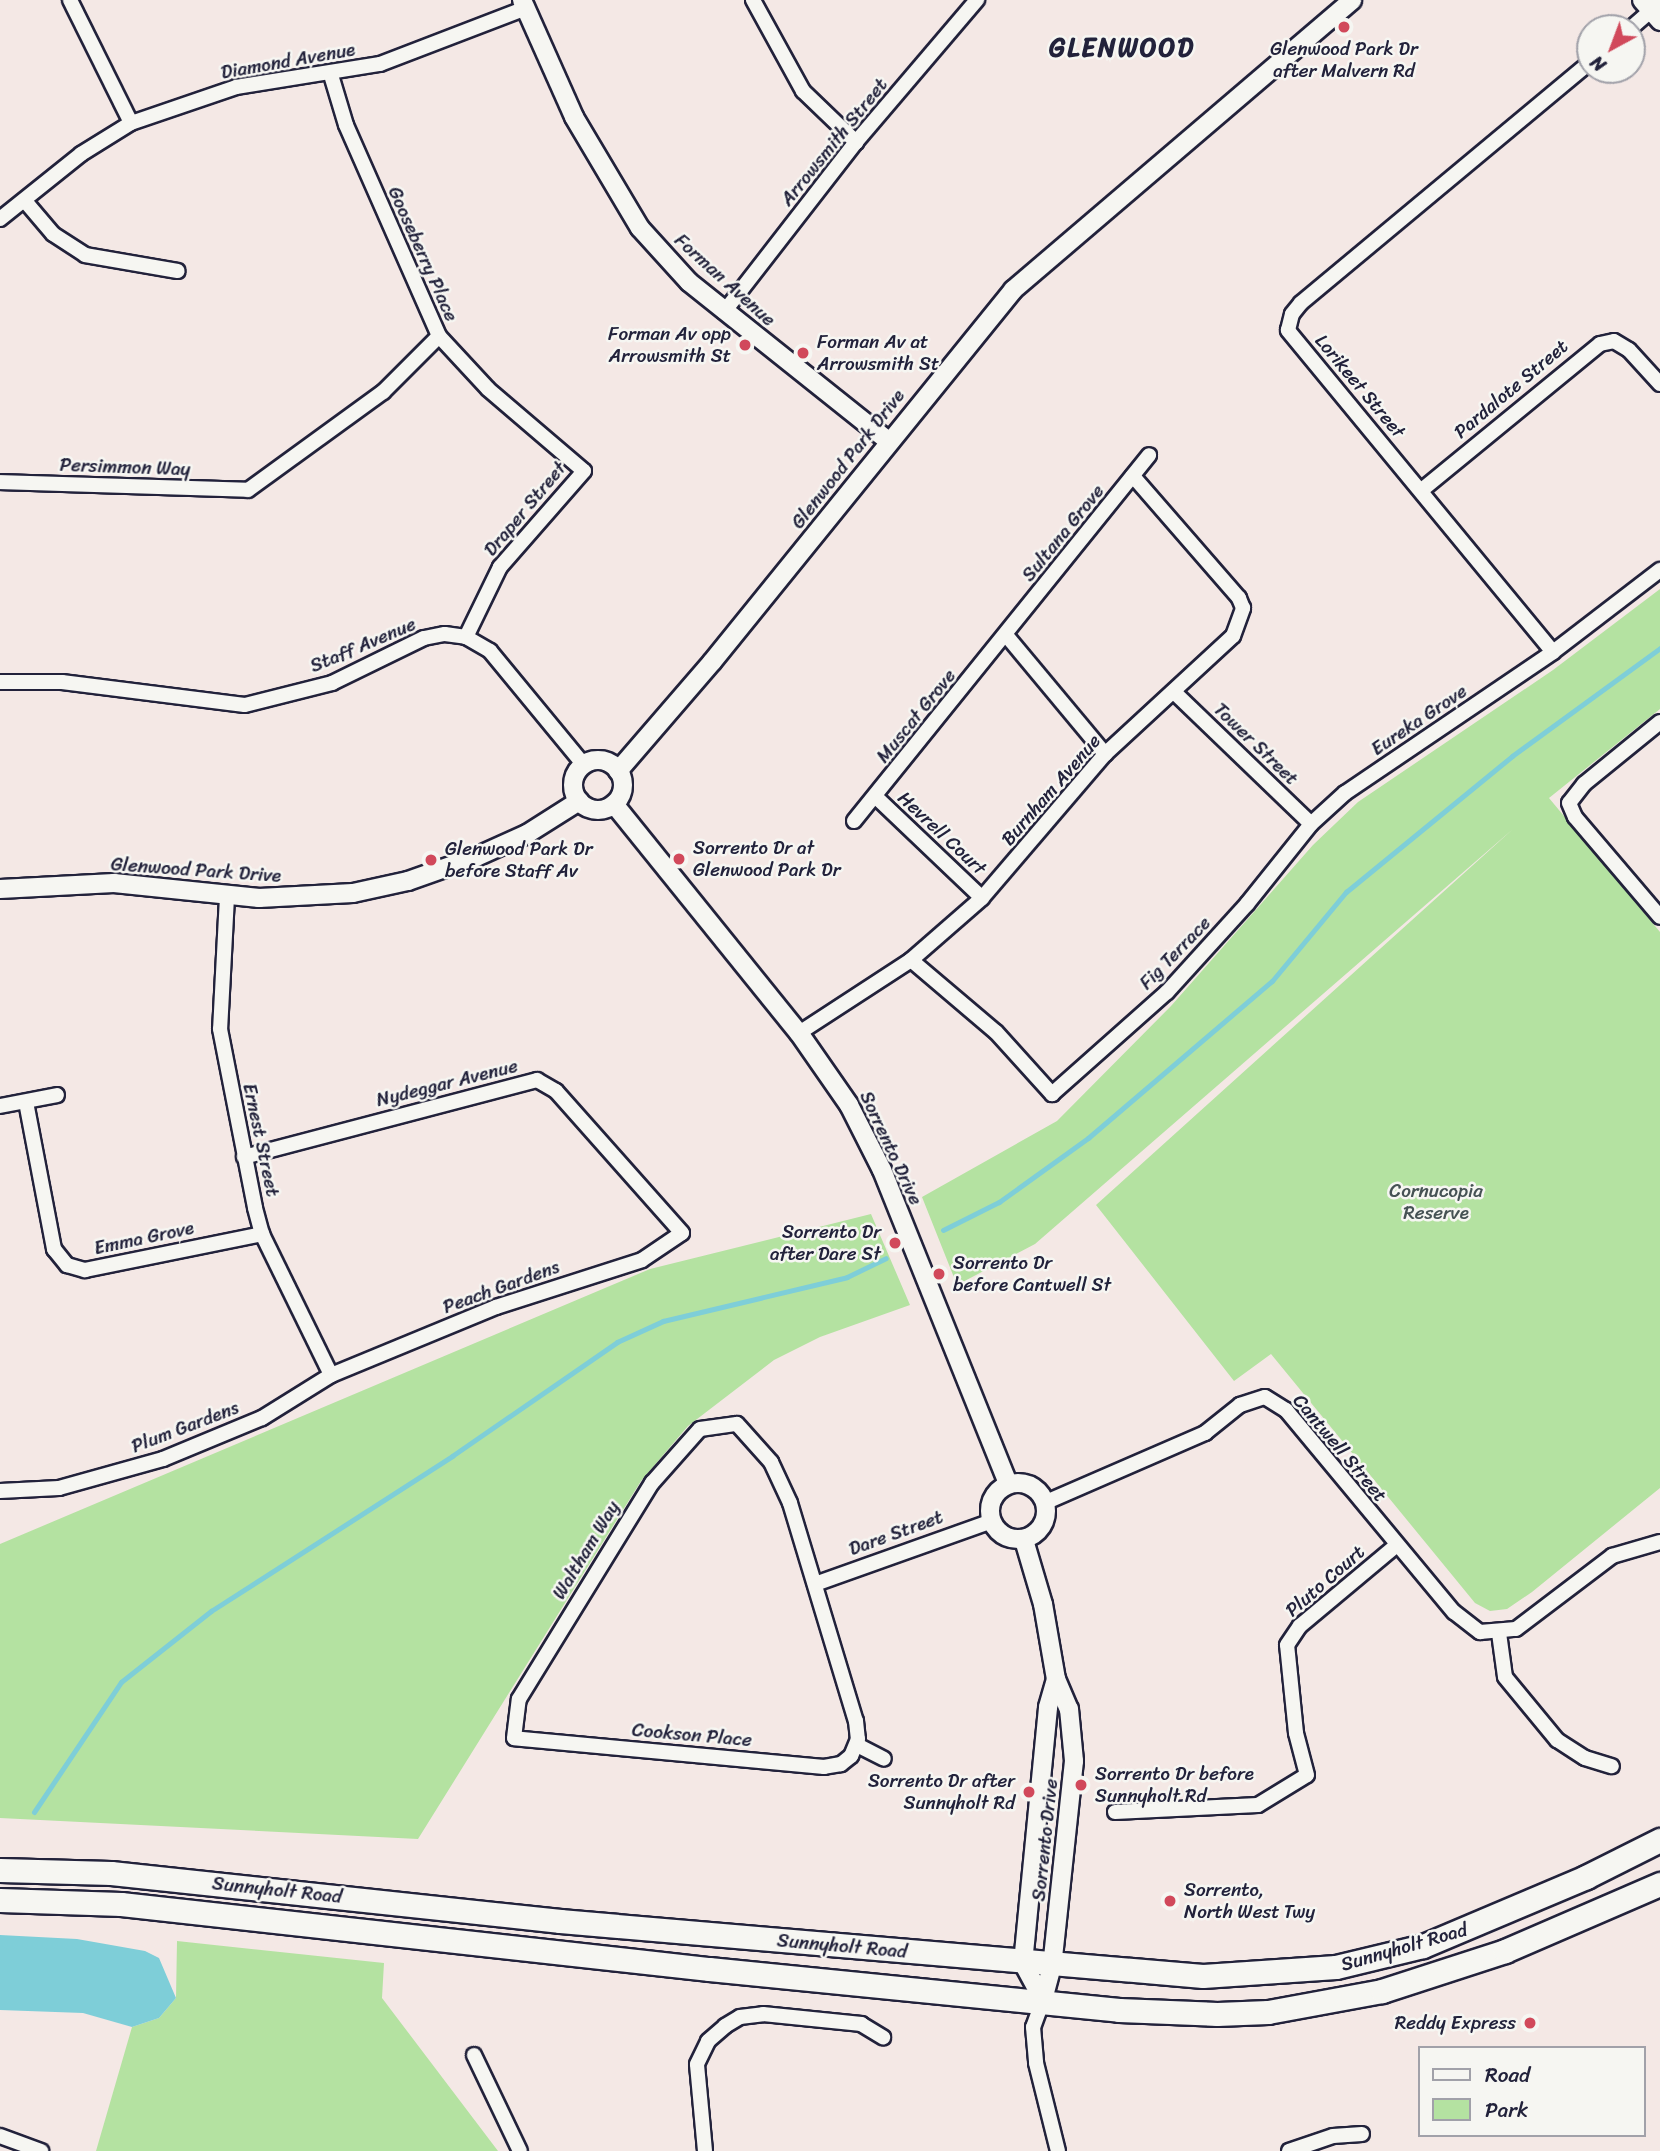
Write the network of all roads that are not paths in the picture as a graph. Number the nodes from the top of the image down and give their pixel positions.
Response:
1 (70, 0) edge
2 (753, 0) edge
3 (977, 0) edge
4 (1352, 0) edge
5 (524, 4) edge
6 (1576, 74) edge
7 (331, 75) junction
8 (131, 123) junction
9 (856, 142) junction
10 (25, 201) junction
11 (0, 219) edge
12 (178, 271) dead end
13 (724, 312) junction
14 (439, 335) junction
15 (1660, 384) edge
16 (888, 442) junction
17 (1149, 455) dead end
18 (1133, 476) junction
19 (0, 482) edge
20 (248, 489) joint
21 (1423, 489) junction
22 (1660, 570) edge
23 (1006, 635) junction
24 (466, 638) junction
25 (1553, 652) junction
26 (0, 682) edge
27 (1174, 692) junction
28 (1660, 722) edge
29 (1104, 754) junction
30 (584, 765) junction
31 (618, 771) junction
32 (876, 797) junction
33 (579, 801) junction
34 (614, 804) junction
35 (854, 821) dead end
36 (1311, 824) junction
37 (0, 889) edge
38 (227, 897) junction
39 (982, 898) junction
40 (1660, 917) edge
41 (911, 960) junction
42 (799, 1033) junction
43 (57, 1095) dead end
44 (26, 1102) junction
45 (0, 1107) edge
46 (244, 1157) junction
47 (682, 1233) joint
48 (262, 1234) junction
49 (331, 1375) junction
50 (1007, 1484) junction
51 (0, 1491) edge
52 (1044, 1503) junction
53 (992, 1521) junction
54 (1024, 1540) junction
55 (1660, 1542) edge
56 (1396, 1545) junction
57 (815, 1584) junction
58 (1499, 1633) junction
59 (1056, 1679) junction
60 (514, 1738) joint
61 (857, 1745) junction
62 (884, 1759) dead end
63 (1612, 1766) dead end
64 (1115, 1812) dead end
65 (1660, 1840) edge
66 (0, 1870) edge
67 (1660, 1884) edge
68 (0, 1900) edge
69 (1023, 1963) junction
70 (1052, 1966) junction
71 (1043, 2000) junction
72 (883, 2037) dead end
73 (474, 2055) dead end
74 (1362, 2134) dead end
75 (0, 2136) edge
76 (41, 2151) edge
77 (520, 2151) edge
78 (705, 2151) edge
79 (1058, 2151) edge
80 (1289, 2151) edge

1 - 8 street
2 - 9 street
3 - 9 street, Arrowsmith Street
4 - 16 street, Glenwood Park Drive
5 - 7 street, Diamond Avenue
5 - 13 street, Forman Avenue
6 - 21 street, Lorikeet Street
7 - 8 street, Diamond Avenue
7 - 14 street, Gooseberry Place
8 - 10 street, Diamond Avenue
9 - 13 street, Arrowsmith Street
10 - 11 street, Diamond Avenue
10 - 12 street
13 - 16 street, Forman Avenue
14 - 20 street, Gooseberry Place
14 - 24 street, Draper Street
15 - 21 street, Pardalote Street
16 - 31 street, Glenwood Park Drive
17 - 18 street, Sultana Grove
18 - 23 street, Sultana Grove
18 - 27 street, Burnham Avenue
19 - 20 street, Persimmon Way
21 - 25 street, Lorikeet Street
22 - 25 street
23 - 29 street
23 - 32 street, Muscat Grove
24 - 26 street, Staff Avenue
24 - 30 street
25 - 36 street, Eureka Grove
27 - 29 street, Burnham Avenue
27 - 36 street, Tower Street
28 - 40 street
29 - 39 street, Burnham Avenue
30 - 31 street
30 - 33 street
31 - 34 street
32 - 35 street, Muscat Grove
32 - 39 street, Hevrell Court
33 - 34 street
33 - 38 street, Glenwood Park Drive
34 - 42 street, Sorrento Drive
36 - 41 street, Fig Terrace
37 - 38 street, Glenwood Park Drive
38 - 46 street, Ernest Street
39 - 41 street, Burnham Avenue
41 - 42 street, Burnham Avenue
42 - 50 street, Sorrento Drive
43 - 44 street
44 - 45 street
44 - 48 street, Emma Grove
46 - 47 street, Nydeggar Avenue
46 - 48 street, Ernest Street
47 - 49 street, Peach Gardens
48 - 49 street, Ernest Street
49 - 51 street, Plum Gardens
50 - 52 street
50 - 53 street
52 - 54 street
52 - 56 street, Cantwell Street
53 - 54 street
53 - 57 street, Dare Street
54 - 59 street, Sorrento Drive
55 - 58 street
56 - 58 street, Cantwell Street
56 - 64 street, Pluto Court
57 - 60 street, Waltham Way
57 - 61 street
58 - 63 street
59 - 69 street, Sorrento Drive
59 - 70 street, Sorrento Drive
60 - 61 street, Cookson Place
61 - 62 street
65 - 70 main road, Sunnyholt Road
66 - 69 main road, Sunnyholt Road
67 - 71 main road, Sunnyholt Road
68 - 71 main road, Sunnyholt Road
69 - 70 main road, Sunnyholt Road
69 - 71 street
70 - 71 street, Sorrento Drive
71 - 79 street
72 - 78 street
73 - 77 street
74 - 80 street
75 - 76 street

